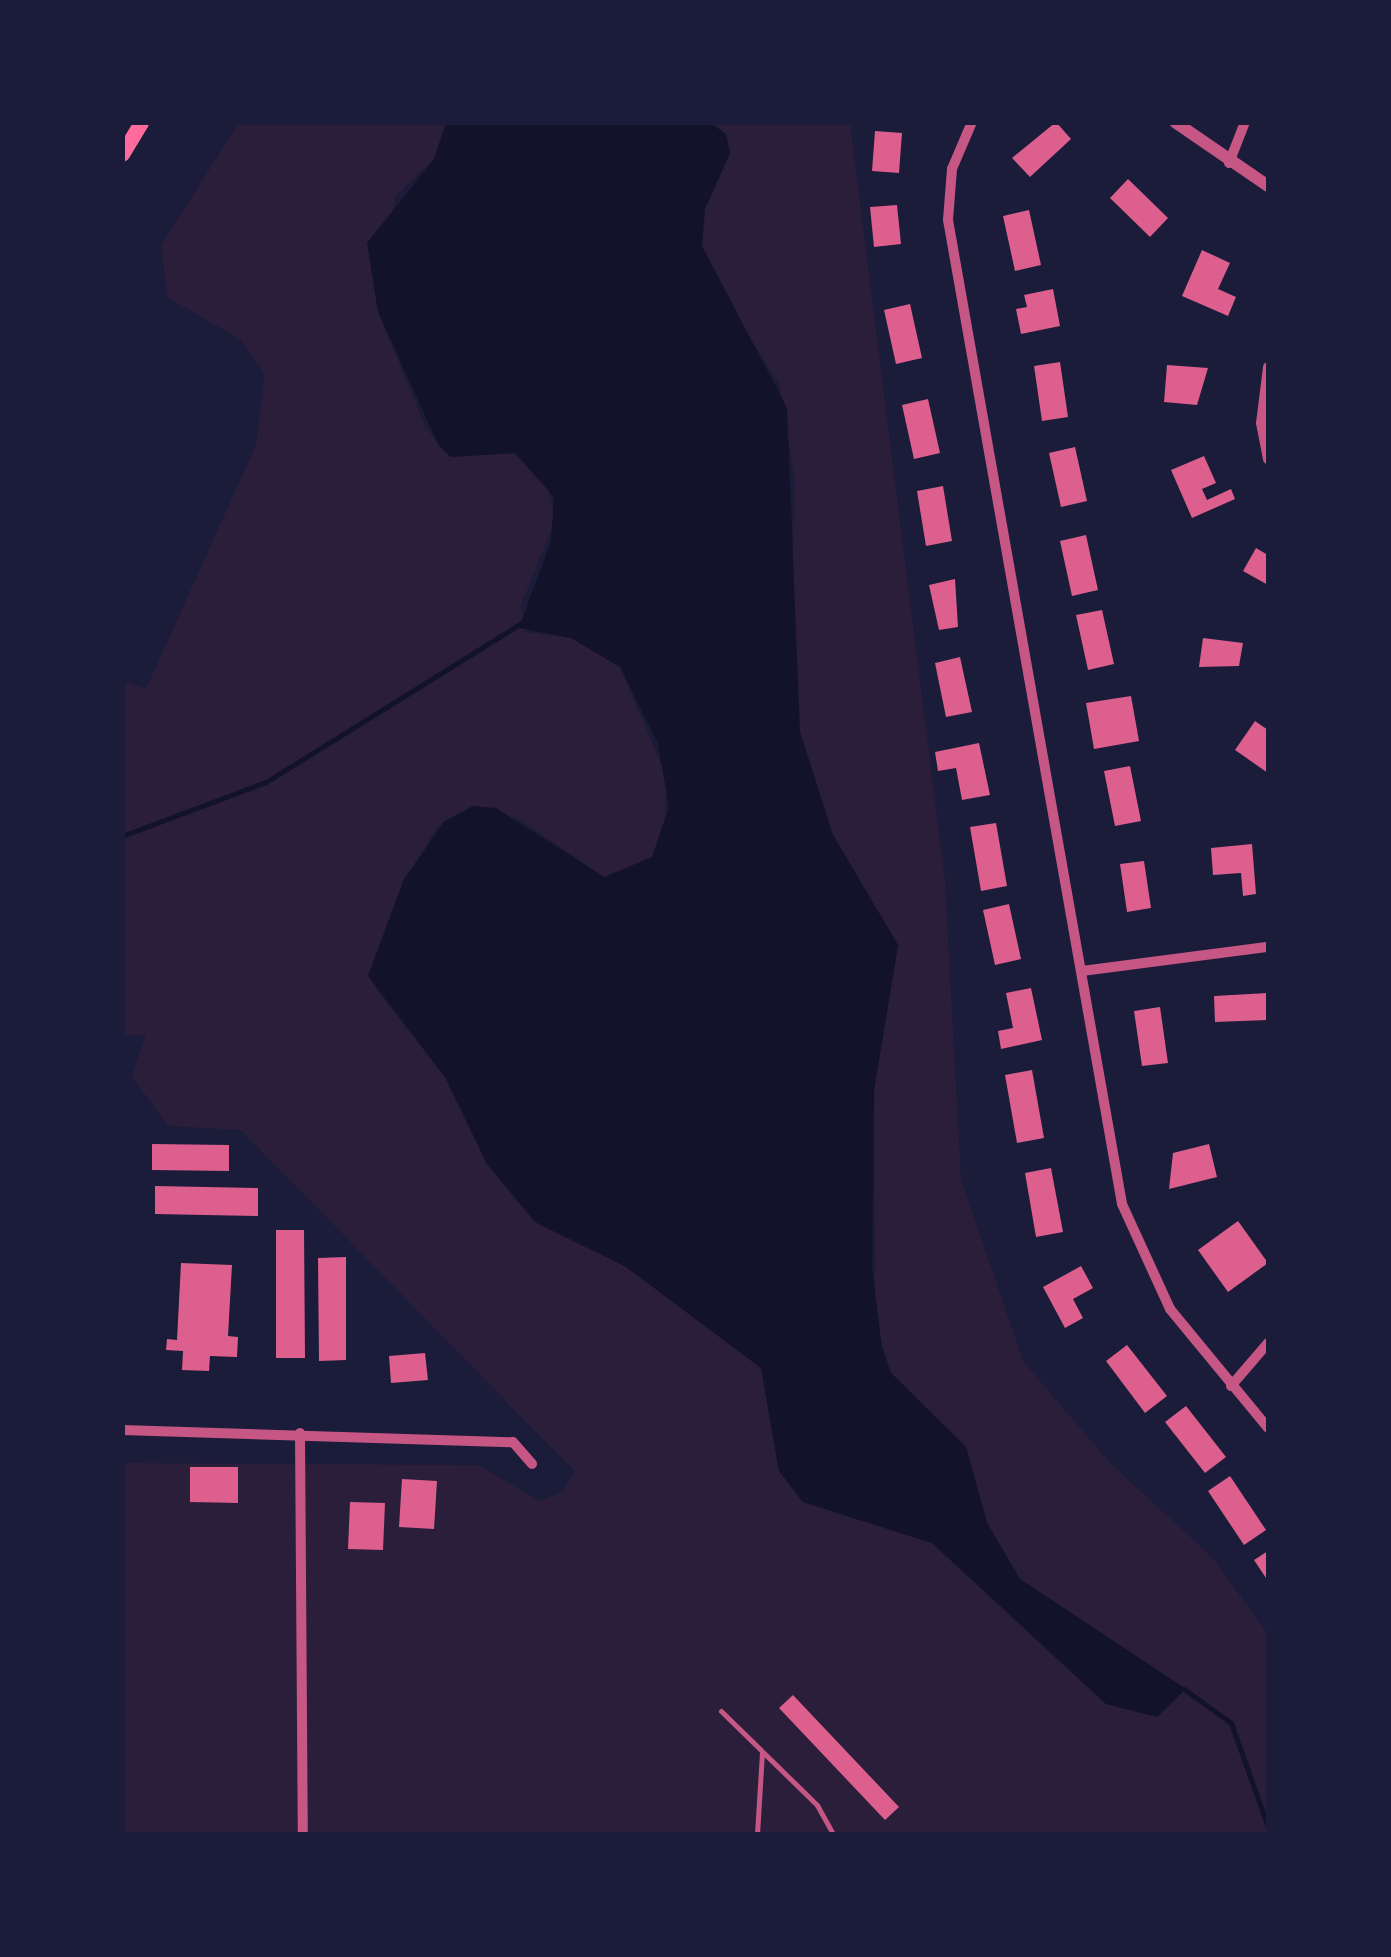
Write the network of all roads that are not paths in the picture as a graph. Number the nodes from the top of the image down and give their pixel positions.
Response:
1 (141, 122) edge
2 (972, 122) edge
3 (1175, 122) edge
4 (1245, 122) edge
5 (122, 154) edge
6 (1229, 162) junction
7 (1268, 186) edge
8 (1268, 367) edge
9 (1268, 458) edge
10 (1268, 947) edge
11 (1082, 971) junction
12 (1268, 1342) edge
13 (1231, 1386) junction
14 (1268, 1428) edge
15 (122, 1430) edge
16 (300, 1433) junction
17 (532, 1464) dead end
18 (721, 1711) dead end
19 (762, 1752) junction
20 (302, 1834) edge
21 (757, 1834) edge
22 (834, 1834) edge

1 - 5 main road
2 - 11 street
3 - 6 street
4 - 6 street
6 - 7 street
8 - 9 street
10 - 11 street
11 - 13 street
12 - 13 street
13 - 14 street
15 - 16 street
16 - 17 street
16 - 20 street
18 - 19 lane
19 - 21 lane
19 - 22 lane

